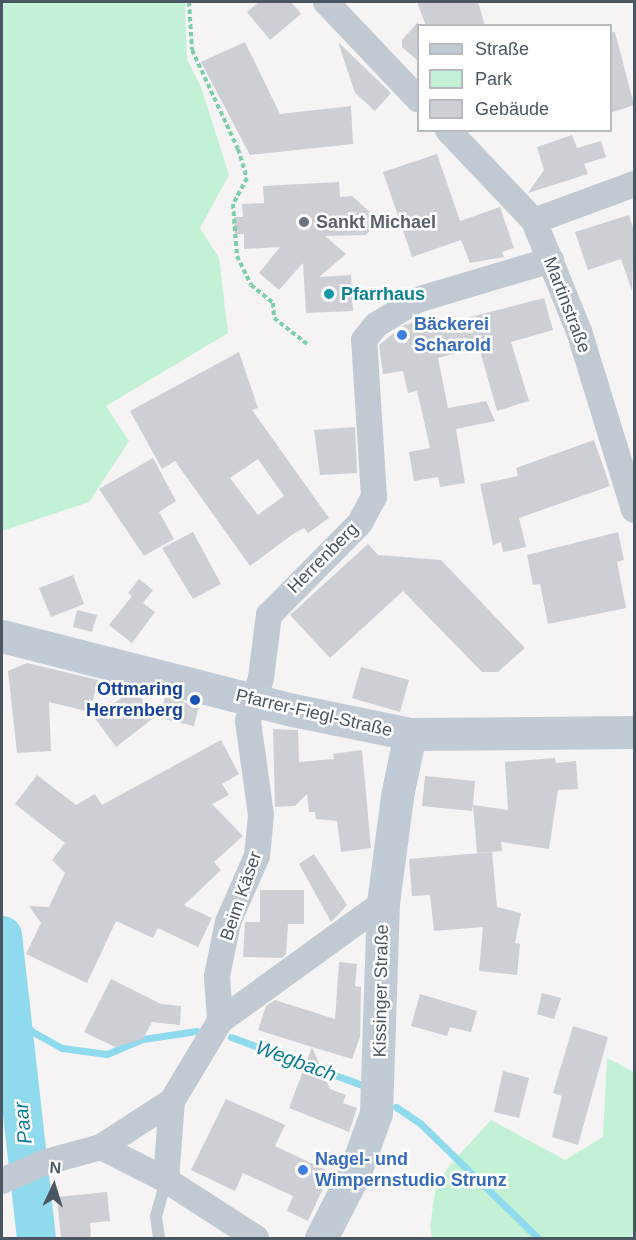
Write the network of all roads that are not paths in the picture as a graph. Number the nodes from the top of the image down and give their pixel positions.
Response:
1 (326, 2) edge
2 (417, 98) edge
3 (450, 132) edge
4 (634, 184) edge
5 (534, 221) junction
6 (551, 260) junction
7 (634, 510) edge
8 (2, 636) edge
9 (254, 699) junction
10 (634, 732) edge
11 (410, 734) junction
12 (382, 903) junction
13 (220, 1021) junction
14 (172, 1101) junction
15 (101, 1147) junction
16 (7, 1178) edge
17 (166, 1180) junction
18 (159, 1239) edge
19 (256, 1239) edge
20 (321, 1239) edge

1 - 2 street
3 - 5 street, Martinstraße
4 - 5 street
5 - 6 street, Martinstraße
6 - 7 street, Martinstraße
6 - 9 street, Herrenberg
8 - 9 main road, Pfarrer-Fiegl-Straße
9 - 11 main road, Pfarrer-Fiegl-Straße
9 - 13 street, Beim Käser
10 - 11 main road, Pfarrer-Fiegl-Straße
11 - 12 main road, Kissinger Straße
12 - 13 street
12 - 20 main road, Kissinger Straße
13 - 14 street
14 - 15 street
14 - 17 street
15 - 16 street
15 - 17 street
17 - 18 lane
17 - 19 street

